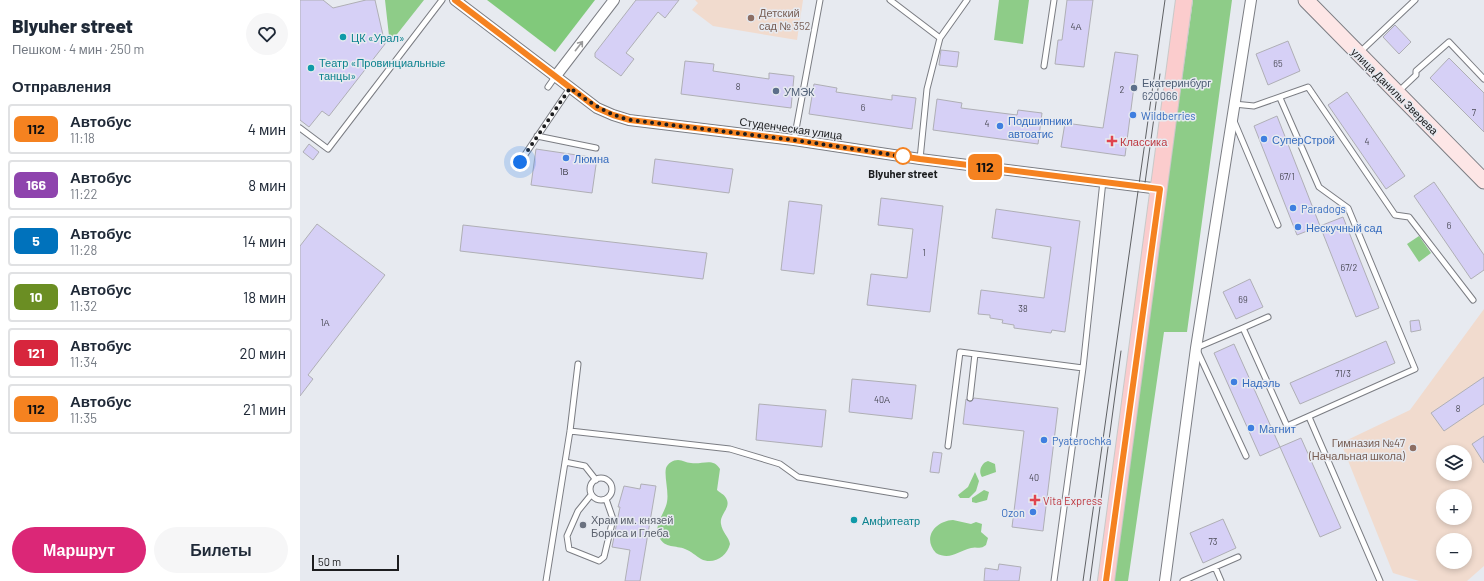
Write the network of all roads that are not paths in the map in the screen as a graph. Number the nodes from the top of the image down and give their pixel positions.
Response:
1 (442, 0) edge
2 (455, 0) edge
3 (614, 0) edge
4 (820, 0) edge
5 (890, 0) edge
6 (966, 0) edge
7 (1054, 0) edge
8 (1184, 0) edge
9 (1251, 0) edge
10 (1306, 0) edge
11 (1415, 0) edge
12 (940, 38) junction
13 (1358, 53) junction
14 (1044, 66) dead end
15 (555, 77) junction
16 (1484, 79) edge
17 (548, 87) dead end
18 (570, 88) junction
19 (1397, 93) junction
20 (1280, 98) junction
21 (1234, 104) junction
22 (1232, 117) junction
23 (300, 128) edge
24 (537, 136) junction
25 (794, 140) junction
26 (596, 148) dead end
27 (920, 159) junction
28 (520, 162) dead end
29 (1103, 181) junction
30 (1484, 181) edge
31 (1160, 189) junction
32 (1278, 225) dead end
33 (1473, 300) dead end
34 (1268, 317) dead end
35 (1244, 328) junction
36 (1196, 348) junction
37 (975, 354) junction
38 (578, 364) dead end
39 (1083, 368) junction
40 (970, 398) dead end
41 (1309, 417) junction
42 (570, 431) junction
43 (948, 446) dead end
44 (1246, 456) dead end
45 (565, 462) junction
46 (596, 480) junction
47 (591, 495) junction
48 (905, 495) dead end
49 (606, 500) junction
50 (1238, 557) dead end
51 (1215, 567) junction
52 (546, 581) edge
53 (1054, 581) edge
54 (1106, 581) edge
55 (1165, 581) edge
56 (1183, 581) edge
57 (1221, 581) edge
58 (1380, 581) edge

1 - 23 lane
2 - 15 street, Студенческая улица
15 -> 3 street
4 - 25 lane
5 - 12 lane
6 - 12 lane
7 - 14 lane
8 - 31 main road
9 - 21 street
10 - 13 main road, улица Данилы Зверева
11 - 13 lane
12 - 27 lane
13 - 19 main road, улица Данилы Зверева
15 - 17 lane
15 - 18 street, Студенческая улица
16 - 19 lane
18 - 24 lane
18 - 25 street, Студенческая улица
19 - 30 main road, улица Данилы Зверева
20 - 21 lane
20 - 33 lane
20 - 41 lane
21 - 22 street
22 - 32 lane
22 - 36 street
24 - 26 lane
24 - 28 lane
25 - 27 street, Студенческая улица
27 - 29 street, Студенческая улица
29 - 31 street, Студенческая улица
29 - 39 lane
31 - 54 main road
34 - 35 lane
35 - 36 lane
35 - 41 lane
36 - 44 lane
36 - 55 street
37 - 39 lane
37 - 40 lane
37 - 43 lane
38 - 42 lane
39 - 53 lane
41 - 58 lane
42 - 45 lane
42 - 48 lane
45 - 46 lane
45 - 52 lane
46 - 47 lane
46 - 49 lane
47 - 49 lane
47 - 49 lane
50 - 51 lane
51 - 56 lane
51 - 57 lane

